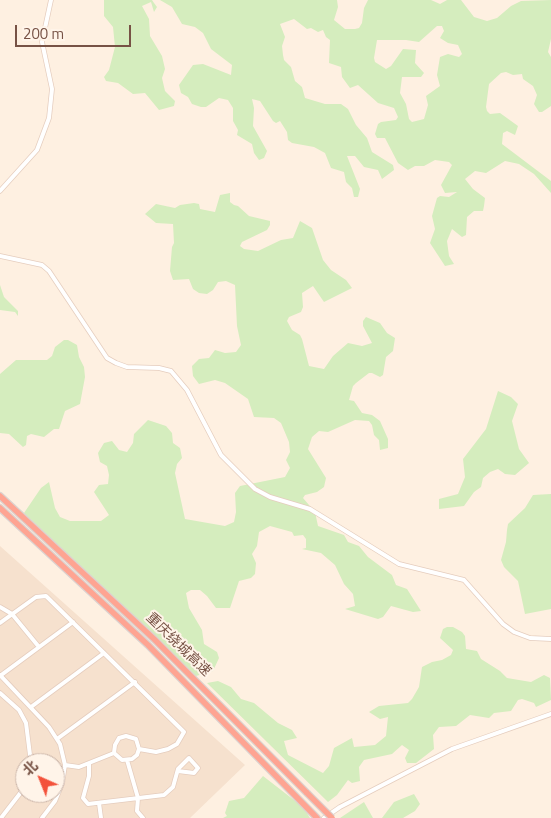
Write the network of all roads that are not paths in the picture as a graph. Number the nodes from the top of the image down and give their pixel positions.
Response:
1 (51, 0) edge
2 (0, 191) edge
3 (0, 256) edge
4 (0, 496) edge
5 (0, 508) edge
6 (0, 607) edge
7 (12, 614) junction
8 (0, 622) edge
9 (73, 622) junction
10 (551, 639) edge
11 (39, 647) junction
12 (104, 653) junction
13 (0, 675) edge
14 (135, 682) junction
15 (0, 693) edge
16 (31, 707) junction
17 (551, 714) edge
18 (57, 739) junction
19 (139, 750) junction
20 (30, 753) edge
21 (61, 753) edge
22 (114, 753) junction
23 (127, 760) junction
24 (89, 763) junction
25 (65, 765) edge
26 (178, 771) junction
27 (138, 798) junction
28 (15, 800) edge
29 (53, 803) edge
30 (99, 803) junction
31 (1, 818) edge
32 (42, 818) edge
33 (101, 818) edge
34 (143, 818) edge
35 (317, 818) edge
36 (324, 818) edge
37 (332, 818) edge

1 - 2 street
3 - 10 street
4 - 37 highway, 重庆绕城高速, bridge
5 - 35 highway, 重庆绕城高速
6 - 7 street
7 - 8 street
7 - 9 street
7 - 11 street
9 - 11 street
9 - 12 street
11 - 13 street
12 - 14 street
12 - 16 street
13 - 16 street
14 - 18 street
14 - 19 street
15 - 20 street
16 - 18 street
17 - 36 street
18 - 21 street
19 - 22 street
19 - 23 street
22 - 23 street
22 - 24 street
23 - 27 street
24 - 25 street
24 - 30 street
26 - 26 street
26 - 27 street
27 - 30 street
27 - 34 street
28 - 31 street
29 - 32 street
30 - 33 street

